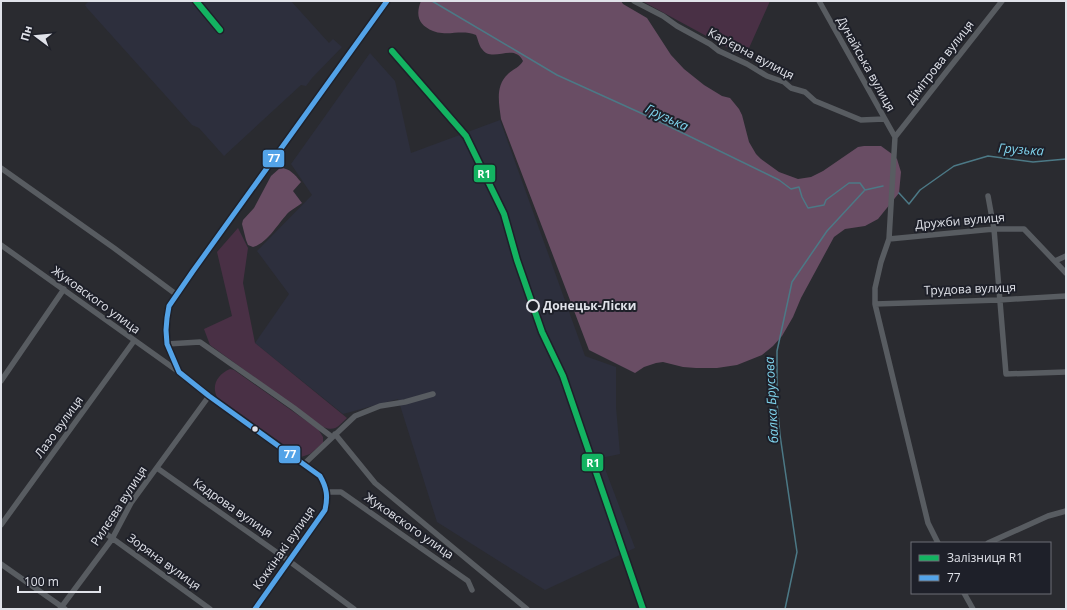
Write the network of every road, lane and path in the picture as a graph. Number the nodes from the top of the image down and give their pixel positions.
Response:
1 (387, 1) edge
2 (634, 1) edge
3 (818, 1) edge
4 (1002, 1) edge
5 (884, 119) junction
6 (895, 137) junction
7 (1, 168) edge
8 (988, 196) dead end
9 (994, 229) junction
10 (889, 238) junction
11 (1, 245) edge
12 (1066, 256) edge
13 (1055, 261) junction
14 (1066, 273) edge
15 (64, 289) junction
16 (177, 295) junction
17 (1066, 296) edge
18 (999, 300) junction
19 (875, 304) junction
20 (134, 341) junction
21 (168, 344) junction
22 (179, 372) junction
23 (1066, 372) edge
24 (1, 381) edge
25 (434, 394) dead end
26 (209, 396) junction
27 (334, 436) junction
28 (304, 464) junction
29 (157, 468) junction
30 (327, 492) junction
31 (1066, 511) edge
32 (1, 525) edge
33 (105, 533) dead end
34 (112, 539) junction
35 (938, 542) edge
36 (990, 542) edge
37 (289, 561) junction
38 (1, 564) edge
39 (472, 590) dead end
40 (965, 594) edge
41 (63, 608) edge
42 (210, 609) edge
43 (255, 609) edge
44 (354, 609) edge
45 (527, 609) edge
46 (973, 609) edge

1 - 16 street
2 - 5 street, Кар’єрна вулиця
3 - 5 street, Дунайська вулиця
4 - 6 street, Дімітрова вулиця
5 - 6 street, Дунайська вулиця
6 - 10 street
7 - 16 street
8 - 9 street
9 - 10 street, Дружби вулиця
9 - 13 street, Дружби вулиця
9 - 18 street
10 - 19 street
11 - 15 street, Жуковского улица
12 - 13 street
13 - 14 street
15 - 20 street, Жуковского улица
15 - 24 street
16 - 21 street
17 - 18 street, Трудова вулиця
18 - 19 street, Трудова вулиця
18 - 23 street
19 - 35 street
20 - 22 street, Жуковского улица
20 - 32 street, Лазо вулиця
21 - 22 street
21 - 27 street
22 - 26 street
25 - 27 street
26 - 28 street
26 - 29 street, Рилєєва вулиця
27 - 28 street
27 - 45 street
28 - 30 street
29 - 34 street, Рилєєва вулиця
29 - 37 street, Кадрова вулиця
30 - 37 street, Коккінакі вулиця
30 - 39 street, Жуковского улица
31 - 36 street
33 - 34 street, Зоряна вулиця
34 - 41 street, Рилєєва вулиця
34 - 42 street, Зоряна вулиця
37 - 43 street, Коккінакі вулиця
37 - 44 street, Кадрова вулиця
38 - 41 street
40 - 46 street

